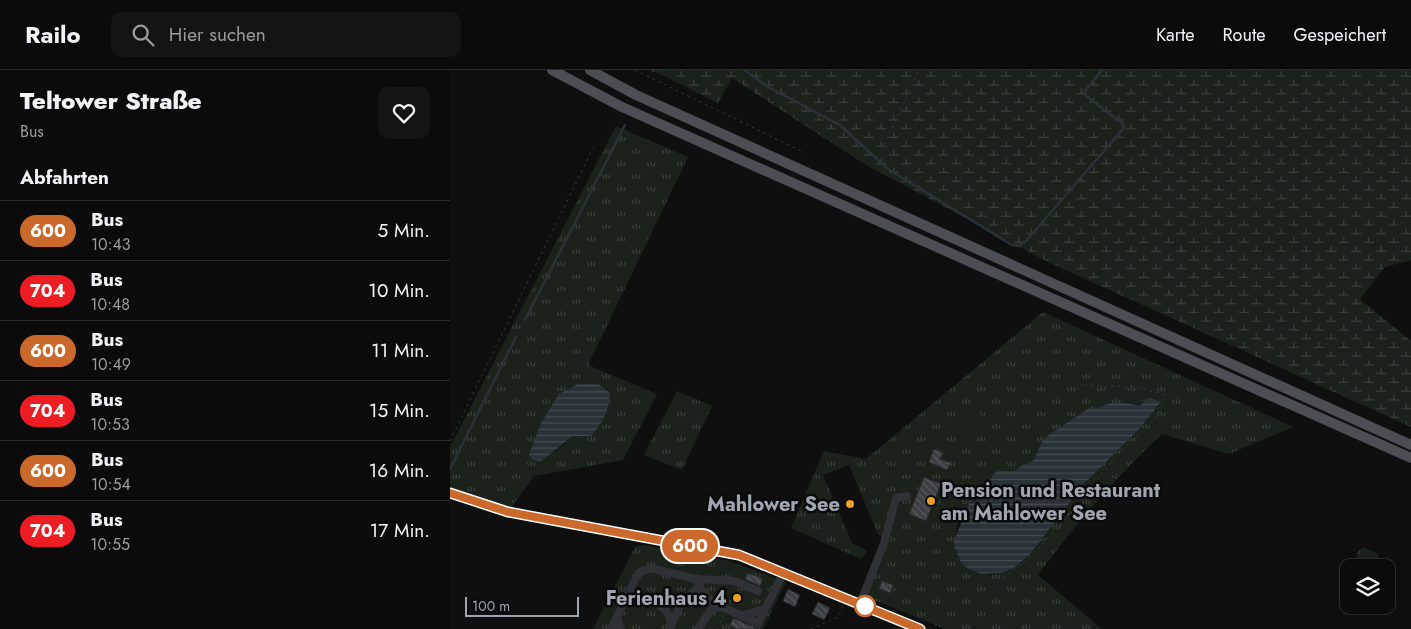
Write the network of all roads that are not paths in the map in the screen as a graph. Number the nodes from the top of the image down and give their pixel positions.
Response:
1 (552, 70) edge
2 (590, 70) edge
3 (1411, 445) edge
4 (1411, 458) edge
5 (450, 493) edge
6 (907, 496) dead end
7 (784, 572) junction
8 (696, 579) junction
9 (700, 587) junction
10 (630, 591) junction
11 (758, 591) dead end
12 (860, 604) junction
13 (722, 610) junction
14 (617, 618) junction
15 (670, 626) edge
16 (611, 629) edge
17 (621, 629) edge
18 (698, 629) edge
19 (920, 629) edge

1 - 4 main road
2 - 3 main road
5 - 7 street
6 - 12 street
7 - 12 street
7 - 13 street
8 - 9 street
8 - 10 street
8 - 11 street
9 - 13 street
9 - 15 street
10 - 14 street
10 - 15 street
12 - 19 street
13 - 18 street
14 - 16 street
14 - 17 street

